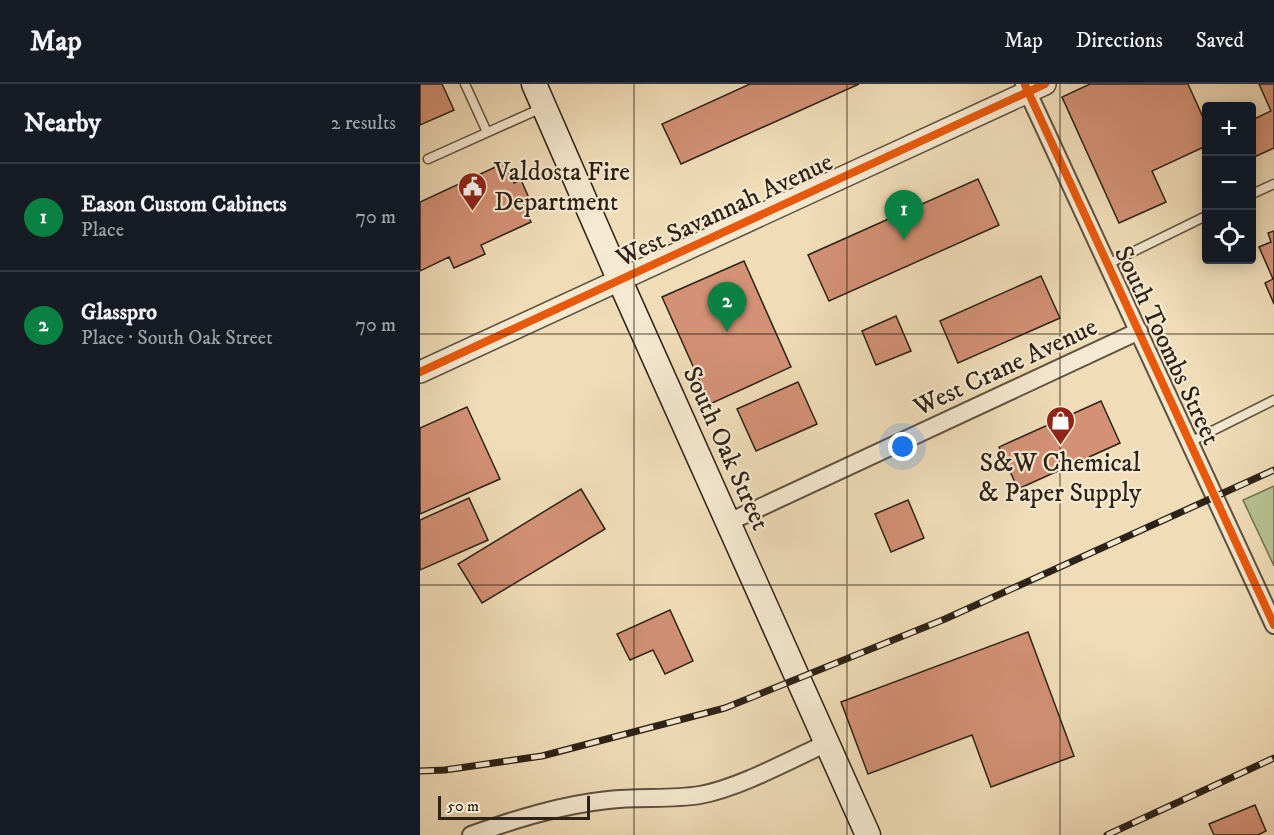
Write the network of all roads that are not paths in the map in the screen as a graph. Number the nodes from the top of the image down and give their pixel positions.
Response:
1 (465, 84) edge
2 (534, 84) edge
3 (1033, 87) edge
4 (544, 107) junction
5 (487, 132) junction
6 (428, 159) dead end
7 (1274, 184) edge
8 (1256, 192) edge
9 (1202, 218) edge
10 (1107, 264) junction
11 (620, 280) junction
12 (1138, 331) junction
13 (420, 372) edge
14 (1274, 400) edge
15 (1190, 442) junction
16 (729, 522) junction
17 (1274, 625) edge
18 (827, 743) junction
19 (471, 835) edge
20 (868, 835) edge

1 - 5 lane
2 - 4 main road, South Oak Street
3 - 10 street, South Toombs Street
3 - 11 street, West Savannah Avenue
4 - 5 lane
4 - 11 main road, South Oak Street
5 - 6 lane
7 - 8 lane
9 - 10 lane
10 - 12 street, South Toombs Street
11 - 13 street, West Savannah Avenue
11 - 16 main road, South Oak Street
12 - 15 street, South Toombs Street
12 - 16 street, West Crane Avenue
14 - 15 lane
15 - 17 street, South Toombs Street
16 - 18 main road, South Oak Street
18 - 19 street
18 - 20 main road, South Oak Street

